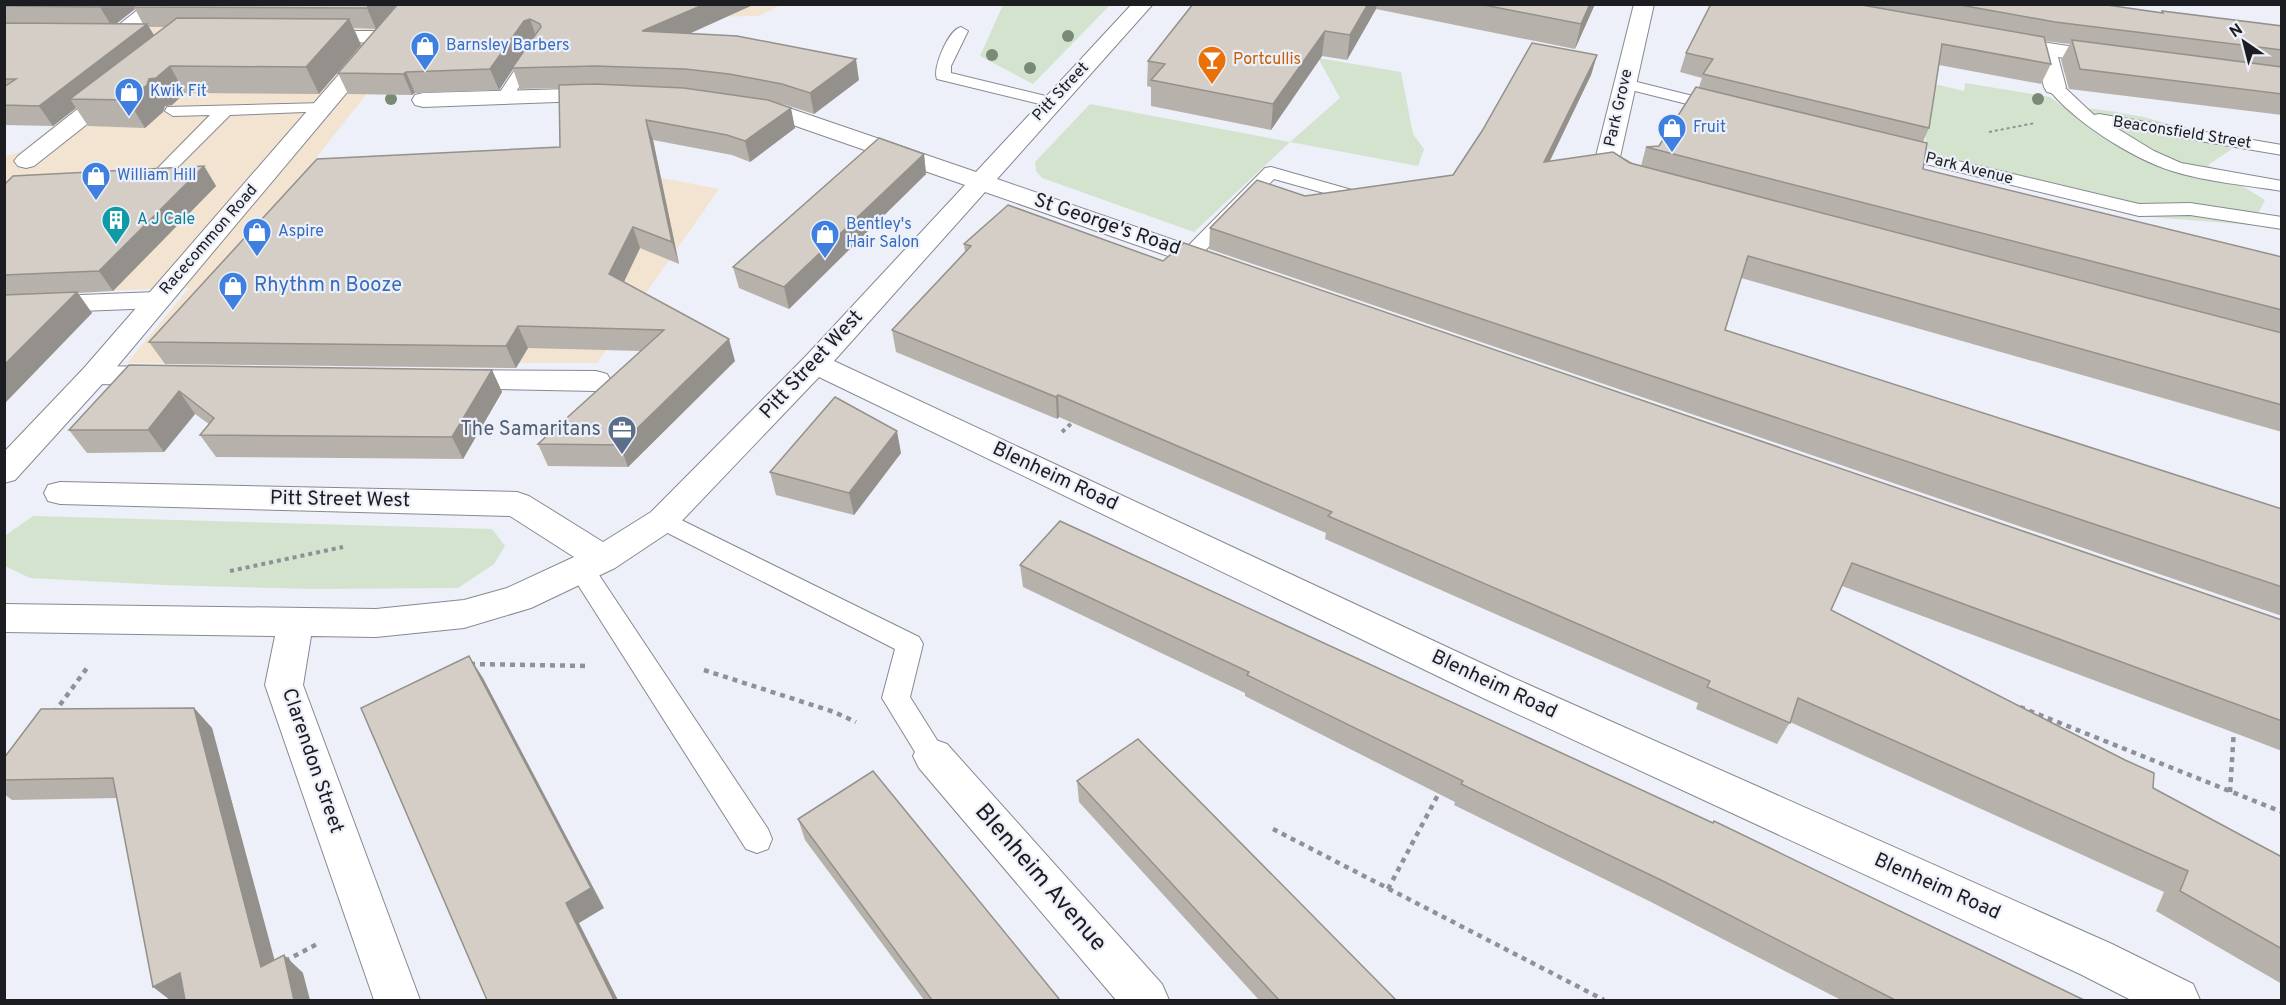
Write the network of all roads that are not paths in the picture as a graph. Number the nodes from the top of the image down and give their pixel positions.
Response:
1 (158, 4) edge
2 (411, 4) edge
3 (1143, 4) edge
4 (1644, 4) edge
5 (962, 31) dead end
6 (96, 35) edge
7 (118, 35) junction
8 (151, 36) edge
9 (290, 37) edge
10 (384, 37) junction
11 (1977, 38) edge
12 (537, 46) edge
13 (2045, 49) junction
14 (2128, 60) edge
15 (137, 73) edge
16 (1625, 84) junction
17 (2055, 87) joint
18 (635, 96) edge
19 (504, 98) junction
20 (423, 100) edge
21 (723, 101) edge
22 (1052, 102) junction
23 (324, 108) junction
24 (225, 110) junction
25 (173, 111) dead end
26 (1737, 112) edge
27 (2082, 115) junction
28 (1883, 148) edge
29 (2282, 150) edge
30 (26, 161) dead end
31 (154, 181) edge
32 (981, 182) junction
33 (1656, 183) edge
34 (2282, 186) edge
35 (1367, 200) edge
36 (2282, 224) edge
37 (1191, 254) junction
38 (1241, 272) edge
39 (157, 300) junction
40 (4, 306) edge
41 (815, 364) junction
42 (93, 375) junction
43 (189, 376) edge
44 (428, 379) edge
45 (596, 381) dead end
46 (4, 472) edge
47 (60, 493) dead end
48 (663, 520) junction
49 (592, 565) junction
50 (4, 618) edge
51 (296, 623) junction
52 (933, 756) joint
53 (757, 839) dead end
54 (397, 1000) edge
55 (1146, 1000) edge
56 (2177, 1000) edge

1 - 7 street
2 - 10 street, Racecommon Road
3 - 22 street, Pitt Street
4 - 16 street, Park Grove
5 - 22 lane
6 - 7 street
7 - 8 street
9 - 10 street
10 - 23 street, Racecommon Road
11 - 13 street
12 - 19 lane
13 - 14 street
13 - 17 street, Beaconsfield Street
15 - 30 street
16 - 26 lane
16 - 33 street, Park Grove
17 - 27 lane, Beaconsfield Street
18 - 19 street
19 - 20 street
21 - 32 street, St George's Road
22 - 32 street, Pitt Street
23 - 24 lane
23 - 39 street, Racecommon Road
24 - 25 lane
24 - 31 lane
27 - 29 lane, Beaconsfield Street
27 - 34 lane, Beaconsfield Street
28 - 36 lane, Park Avenue
32 - 37 street, St George's Road
32 - 41 street, Pitt Street West
35 - 37 lane
37 - 38 street, St George's Road
39 - 40 street
39 - 42 street, Racecommon Road
41 - 48 street, Pitt Street West
41 - 56 street, Blenheim Road
42 - 43 street
42 - 46 street, Racecommon Road
44 - 45 street
47 - 49 street, Pitt Street West
48 - 49 street, Pitt Street West
48 - 52 lane
49 - 51 street, Pitt Street West
49 - 53 lane
50 - 51 street
51 - 54 street, Clarendon Street
52 - 55 street, Blenheim Avenue

